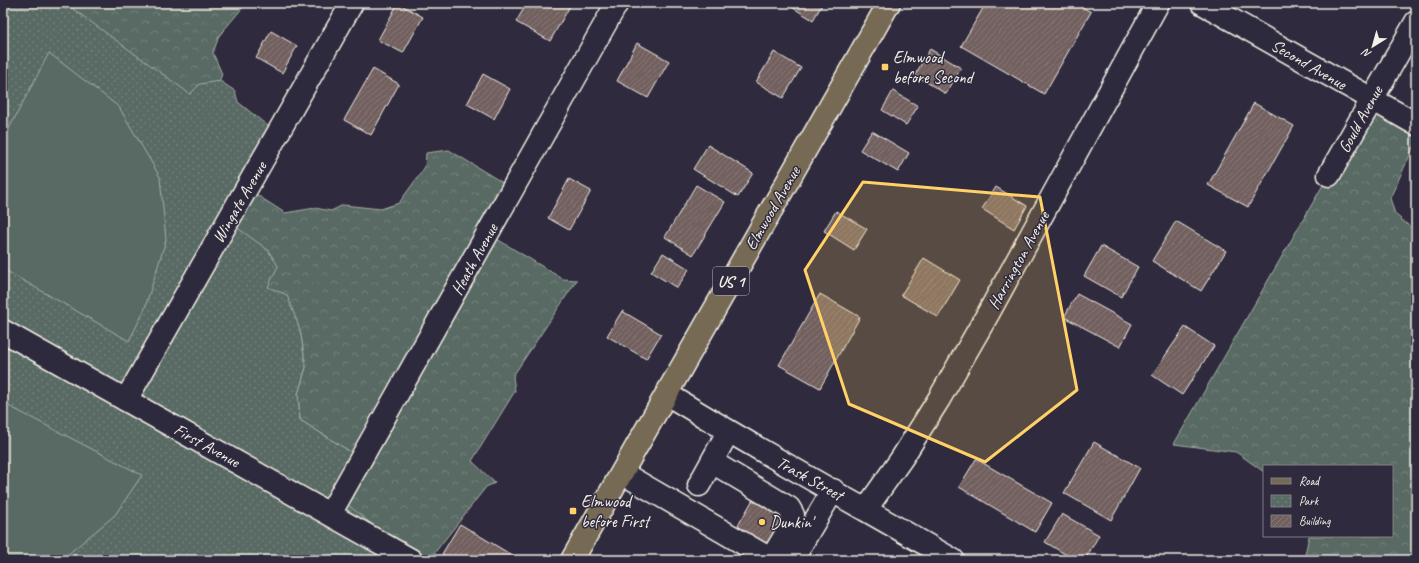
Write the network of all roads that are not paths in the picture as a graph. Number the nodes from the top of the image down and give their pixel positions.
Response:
1 (352, 3) edge
2 (618, 3) edge
3 (889, 3) edge
4 (1158, 3) edge
5 (1202, 3) edge
6 (1416, 22) edge
7 (1371, 99) junction
8 (1416, 124) edge
9 (1329, 175) dead end
10 (3, 331) edge
11 (667, 394) junction
12 (126, 400) junction
13 (728, 432) junction
14 (712, 462) junction
15 (622, 473) junction
16 (699, 485) dead end
17 (833, 490) junction
18 (866, 509) junction
19 (330, 514) junction
20 (411, 560) edge
21 (572, 560) edge
22 (772, 560) edge
23 (792, 560) edge
24 (953, 560) edge

1 - 12 street, Wingate Avenue
2 - 19 street, Heath Avenue
3 - 11 main road, Elmwood Avenue / US 1
4 - 18 street, Harrington Avenue
5 - 7 street, Second Avenue
6 - 7 street, Gould Avenue
7 - 8 street, Second Avenue
7 - 9 street, Gould Avenue
10 - 12 street, First Avenue
11 - 13 street, Trask Street
11 - 15 main road, Elmwood Avenue / US 1
12 - 19 street, First Avenue
13 - 14 street
13 - 17 street, Trask Street
14 - 16 street
14 - 22 street
15 - 21 main road, Elmwood Avenue / US 1
15 - 22 street
17 - 18 street, Trask Street
17 - 23 street
18 - 24 street, Trask Street
19 - 20 street, First Avenue

